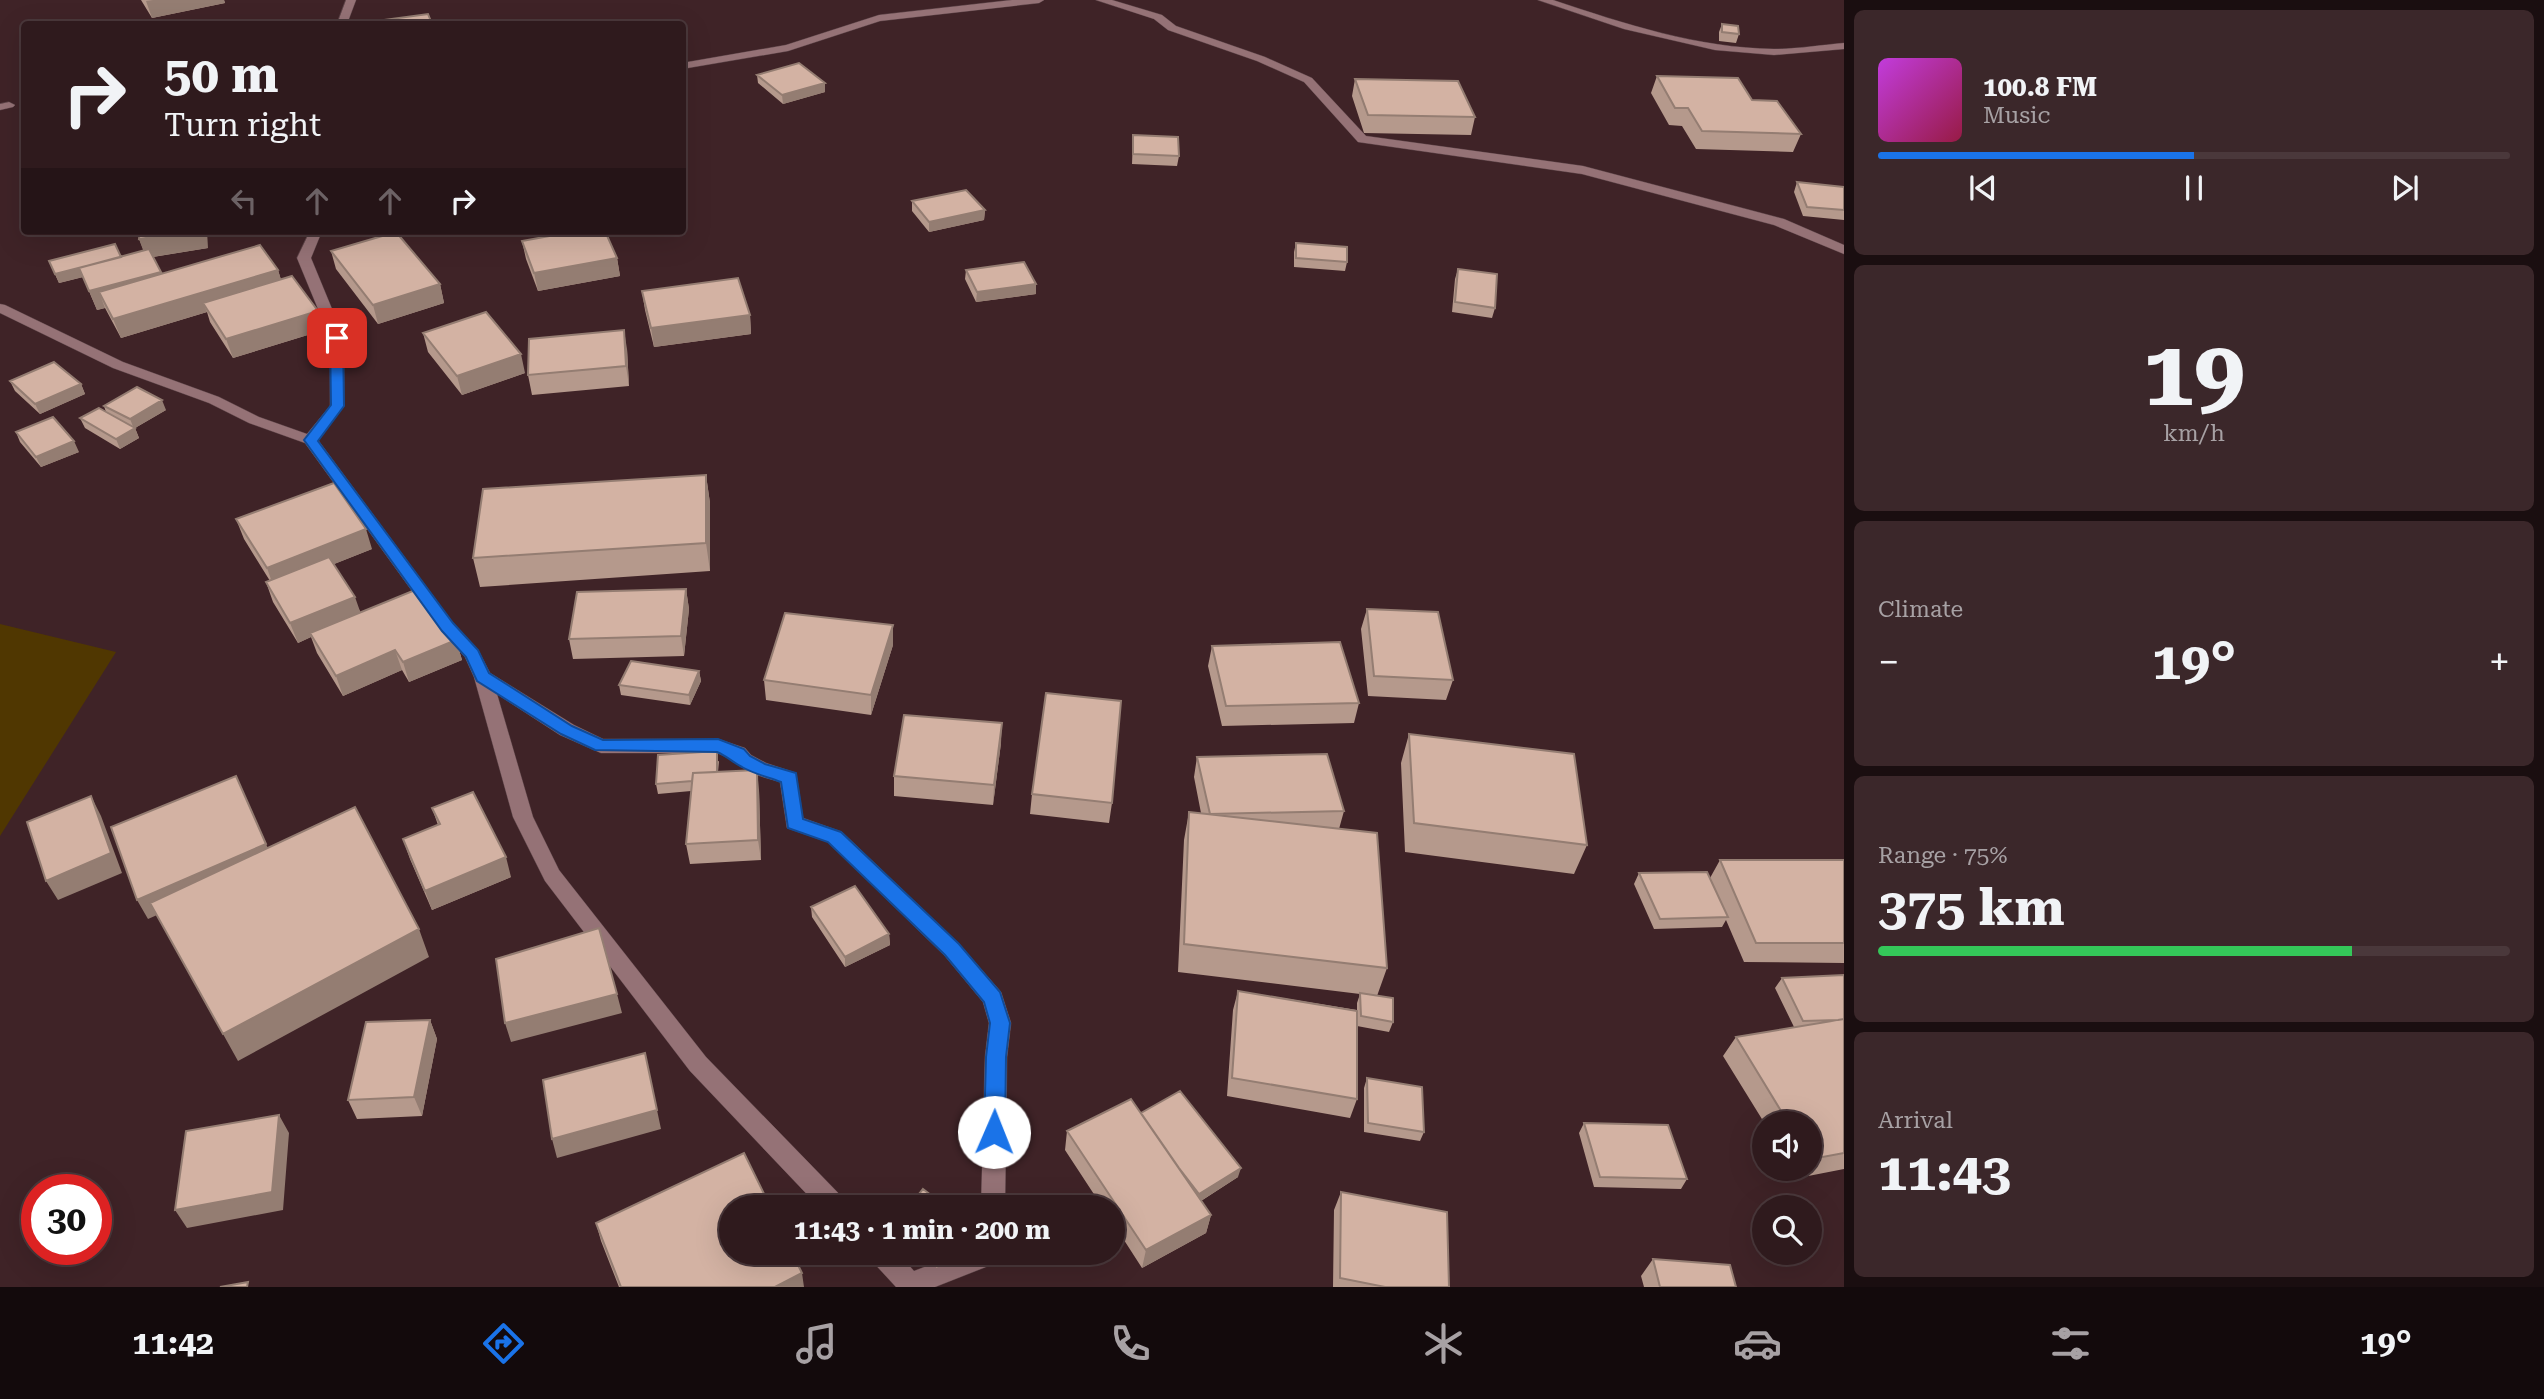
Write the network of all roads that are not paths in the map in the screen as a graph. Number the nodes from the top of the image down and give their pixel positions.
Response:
1 (351, 0) edge
2 (1039, 0) edge
3 (1101, 0) edge
4 (1543, 0) edge
5 (343, 21) edge
6 (1844, 46) edge
7 (686, 65) edge
8 (314, 235) edge
9 (1844, 250) edge
10 (0, 308) edge
11 (310, 440) junction
12 (483, 677) junction
13 (824, 1195) edge
14 (993, 1195) edge
15 (892, 1265) edge
16 (963, 1265) edge
17 (912, 1286) edge

1 - 5 street
2 - 7 street
3 - 9 street
4 - 6 street
8 - 11 street
10 - 11 street
11 - 12 street
12 - 13 street
12 - 14 street
15 - 17 street
16 - 17 street

